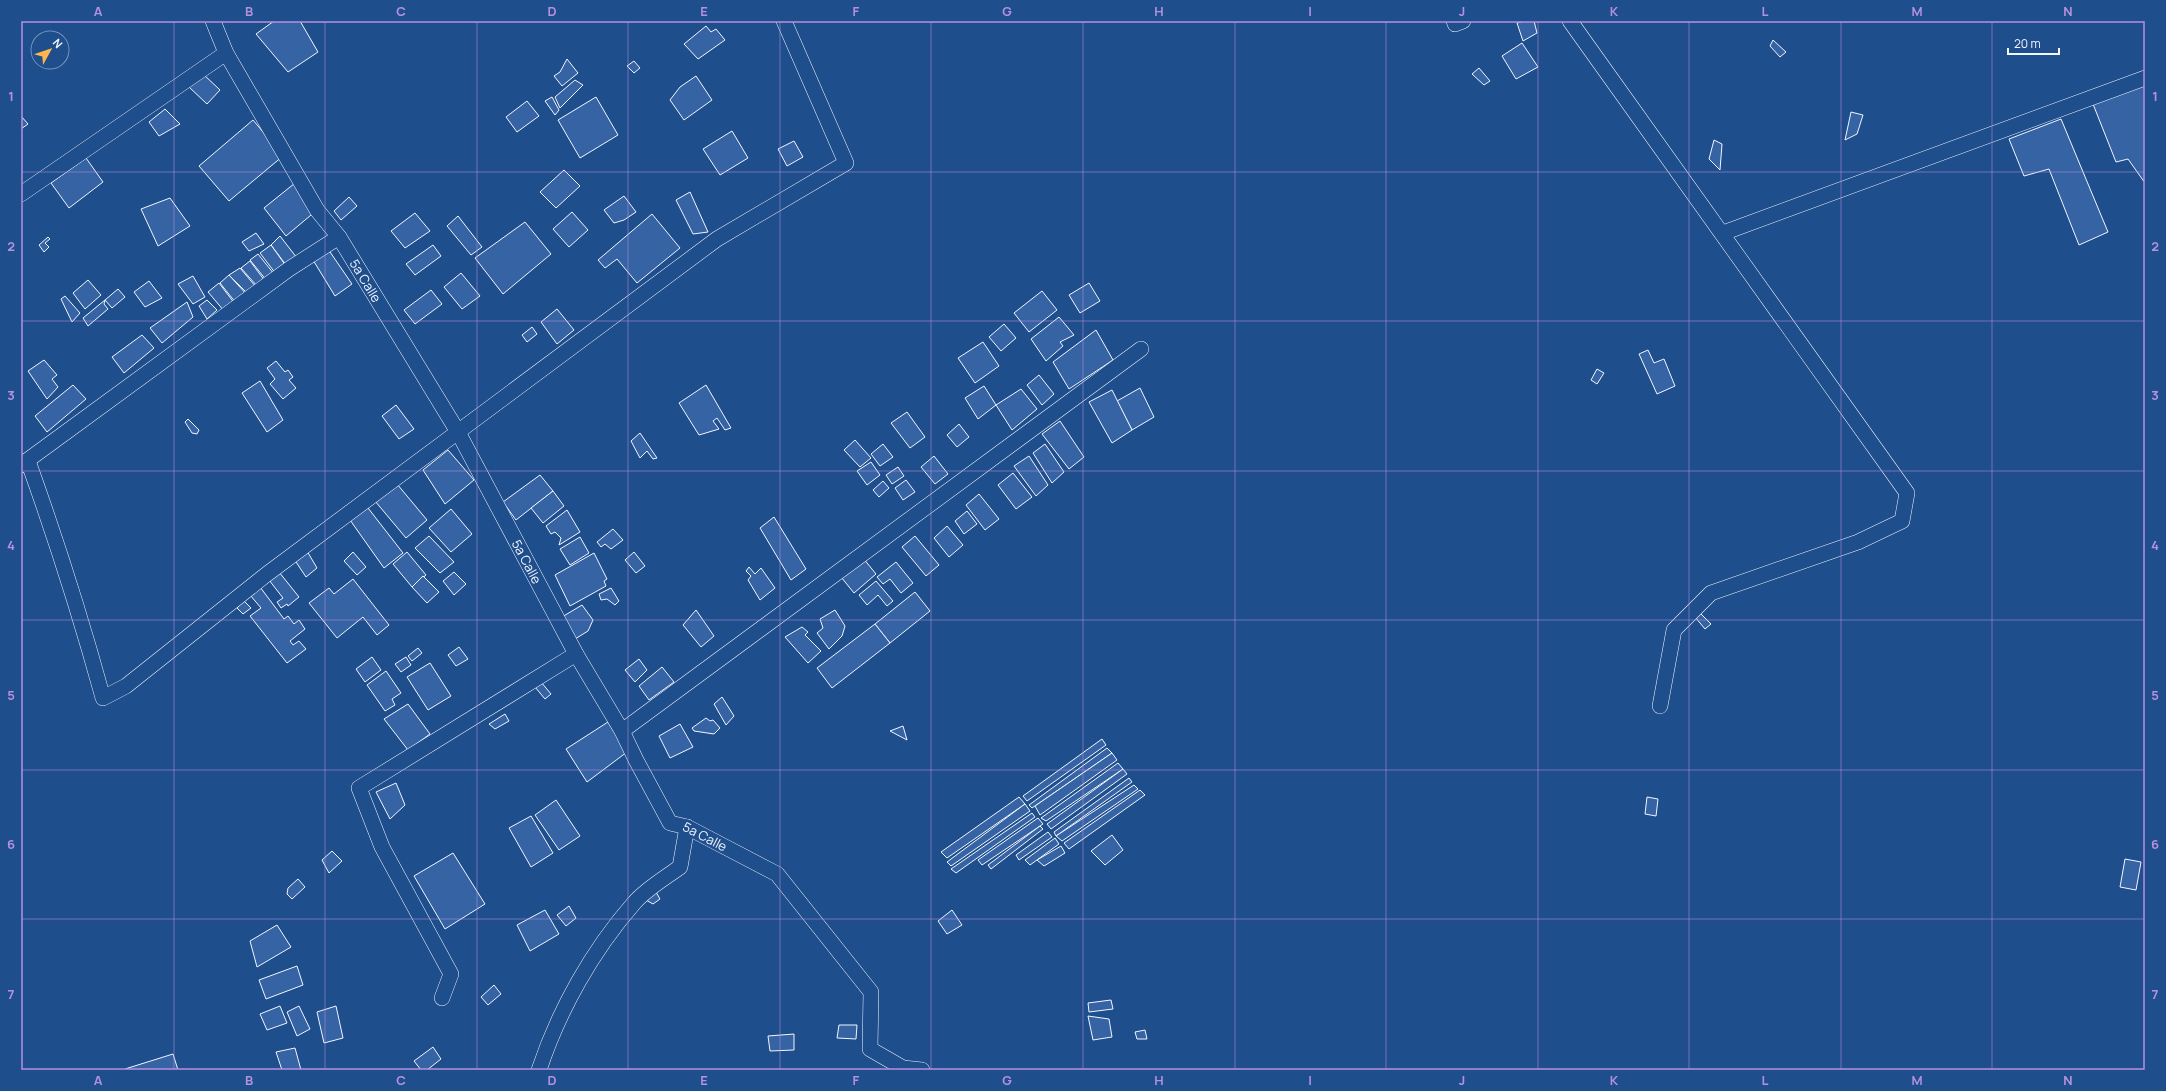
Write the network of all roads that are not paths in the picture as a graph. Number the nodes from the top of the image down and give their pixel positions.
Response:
1 (213, 21) edge
2 (784, 21) edge
3 (1454, 21) edge
4 (1463, 21) edge
5 (1570, 21) edge
6 (226, 53) junction
7 (2145, 78) edge
8 (21, 194) edge
9 (1723, 233) junction
10 (339, 237) junction
11 (1141, 349) dead end
12 (458, 432) junction
13 (24, 463) edge
14 (576, 654) junction
15 (1660, 706) dead end
16 (622, 731) junction
17 (687, 828) junction
18 (442, 998) dead end
19 (539, 1070) edge
20 (922, 1070) edge

1 - 6 street, 5a Calle
2 - 12 street
3 - 4 street
5 - 9 street
6 - 8 street
6 - 10 street, 5a Calle
7 - 9 street
9 - 15 street
10 - 12 street, 5a Calle
10 - 13 street
11 - 16 street
12 - 13 street
12 - 14 street, 5a Calle
14 - 16 street, 5a Calle
14 - 18 street
16 - 17 street, 5a Calle
17 - 19 street
17 - 20 street, 5a Calle

